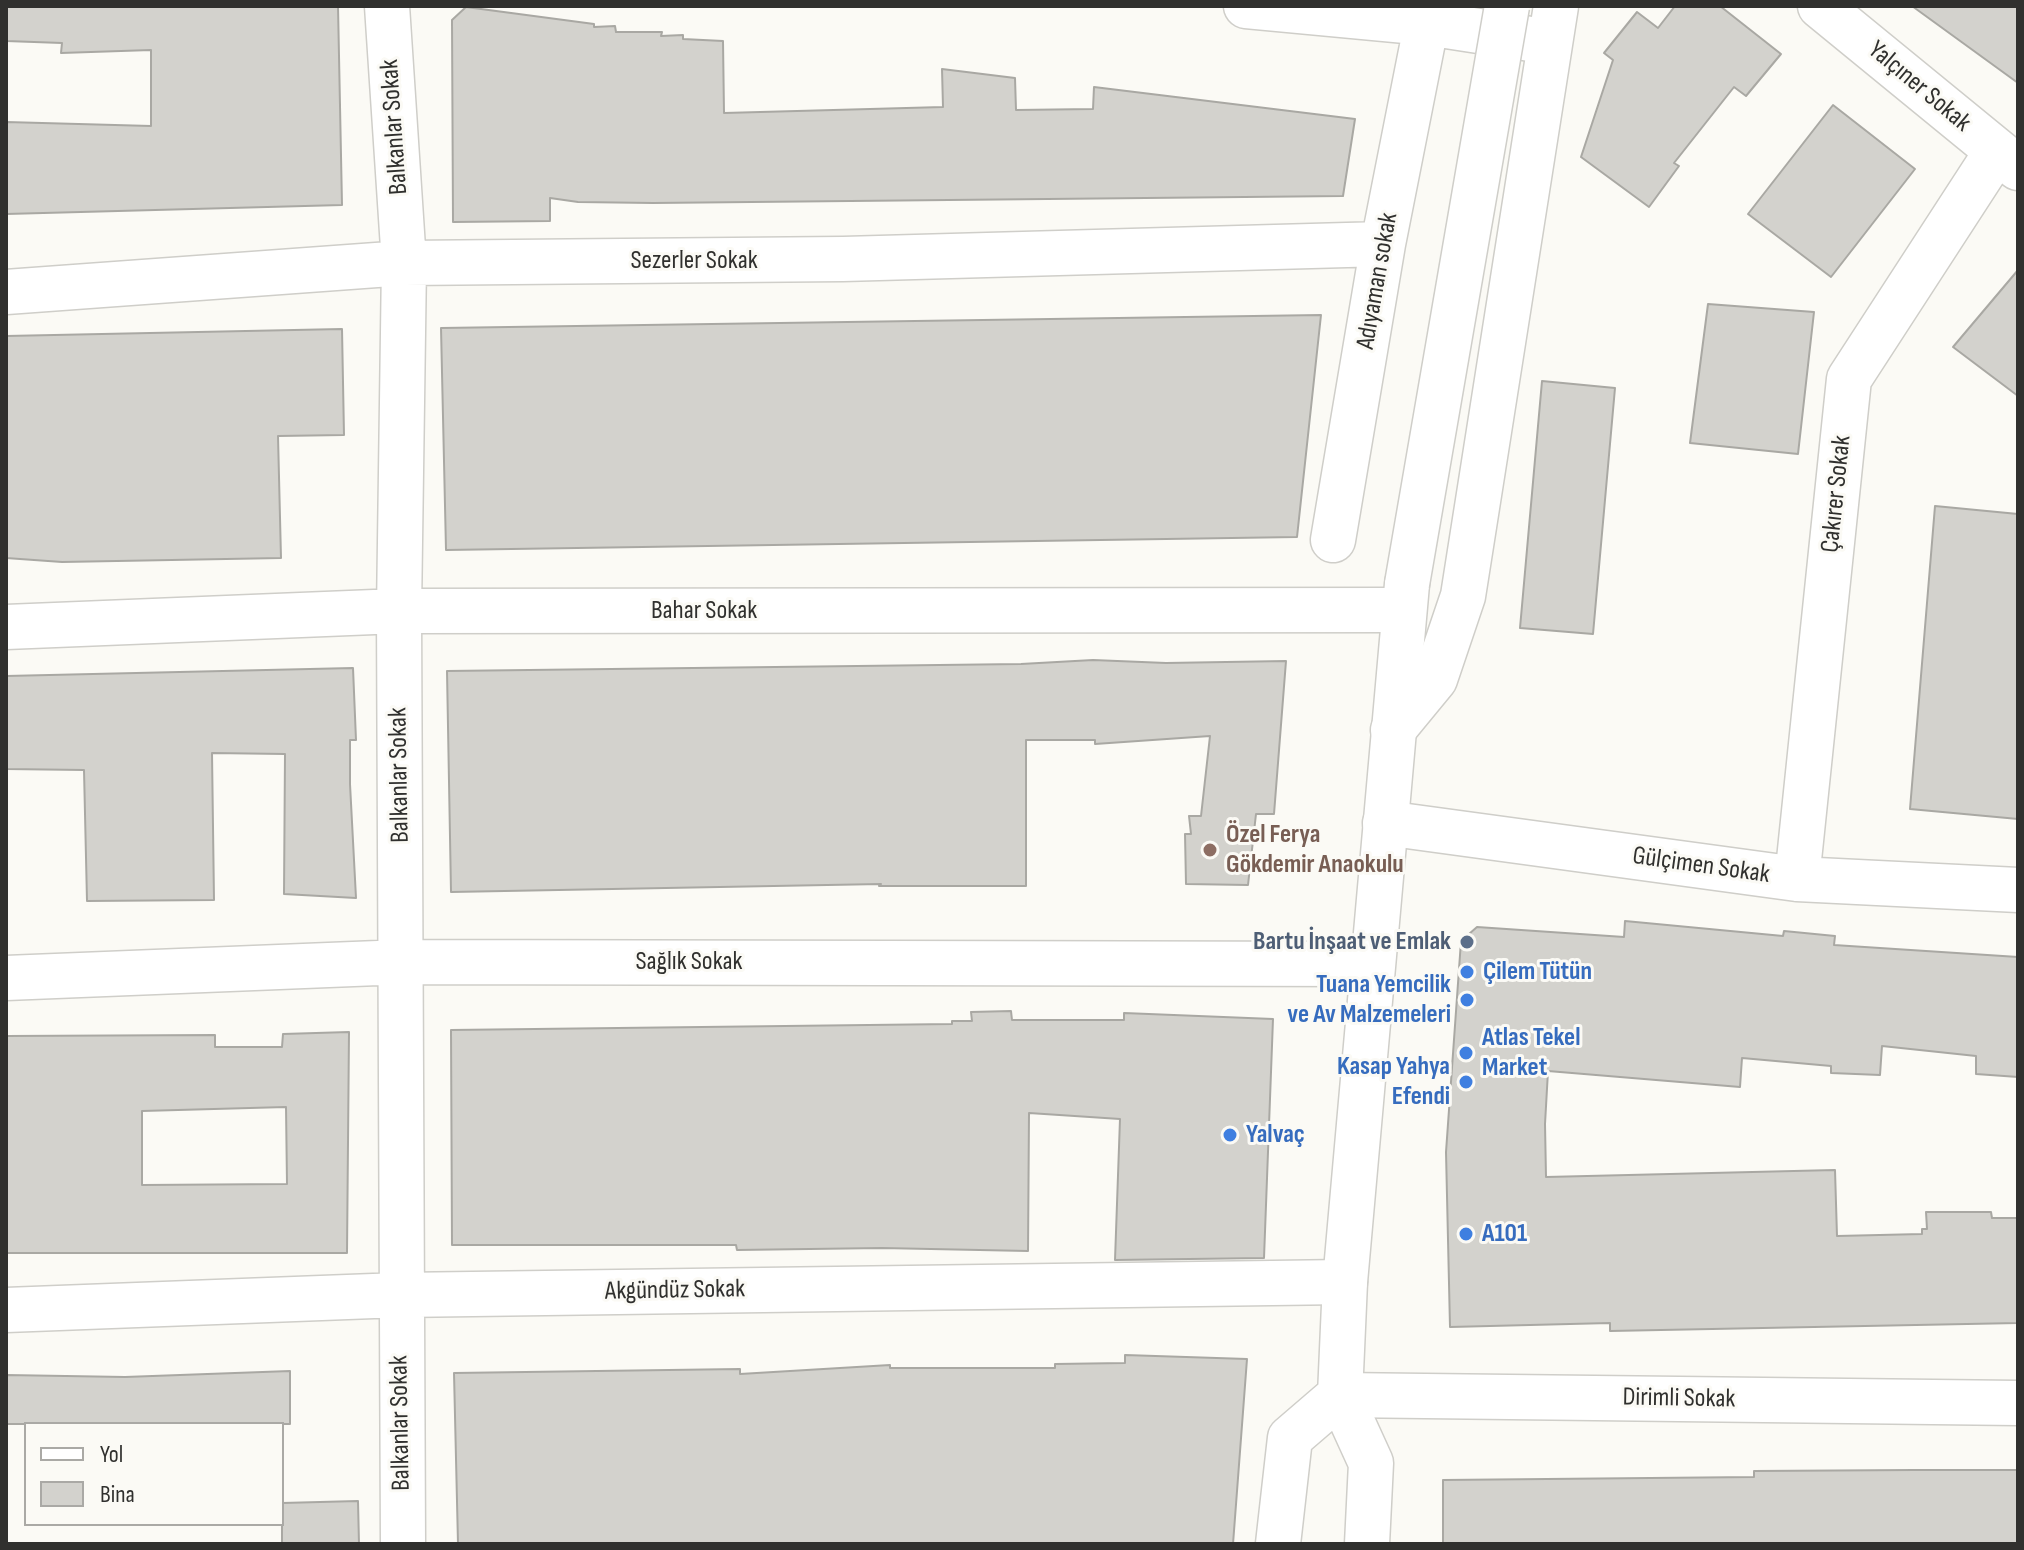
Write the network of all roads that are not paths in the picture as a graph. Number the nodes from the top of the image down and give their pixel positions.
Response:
1 (387, 6) edge
2 (1246, 6) edge
3 (1507, 6) edge
4 (1820, 6) edge
5 (1428, 14) edge
6 (1553, 24) edge
7 (2007, 160) edge
8 (1383, 244) junction
9 (404, 263) junction
10 (6, 292) edge
11 (1333, 540) dead end
12 (1405, 597) junction
13 (399, 611) junction
14 (6, 627) edge
15 (1393, 730) junction
16 (1385, 823) junction
17 (1797, 879) junction
18 (2018, 890) edge
19 (403, 962) junction
20 (1372, 964) junction
21 (6, 978) edge
22 (1345, 1282) junction
23 (400, 1295) junction
24 (6, 1310) edge
25 (1340, 1395) junction
26 (2018, 1403) edge
27 (403, 1544) edge
28 (1278, 1544) edge
29 (1367, 1544) edge

1 - 9 street, Balkanlar Sokak
2 - 5 street
3 - 12 street, bridge
4 - 7 street, Yalçıner Sokak
5 - 6 street
5 - 8 street, Adıyaman sokak
6 - 15 street
7 - 17 street, Çakırer Sokak
8 - 9 street, Sezerler Sokak
8 - 11 street, Adıyaman sokak
9 - 10 street, Sezerler Sokak
9 - 13 street, Balkanlar Sokak
12 - 13 street, Bahar Sokak
12 - 15 street
13 - 14 street, Bahar Sokak
13 - 19 street, Balkanlar Sokak
15 - 16 street
16 - 17 street, Gülçimen Sokak
16 - 20 street
17 - 18 street, Gülçimen Sokak
19 - 20 street, Sağlık Sokak
19 - 21 street, Sağlık Sokak
19 - 23 street, Balkanlar Sokak
20 - 22 street
22 - 23 street, Akgündüz Sokak
22 - 25 street
23 - 24 street, Akgündüz Sokak
23 - 27 street, Balkanlar Sokak
25 - 26 street, Dirimli Sokak
25 - 28 street
25 - 29 street

